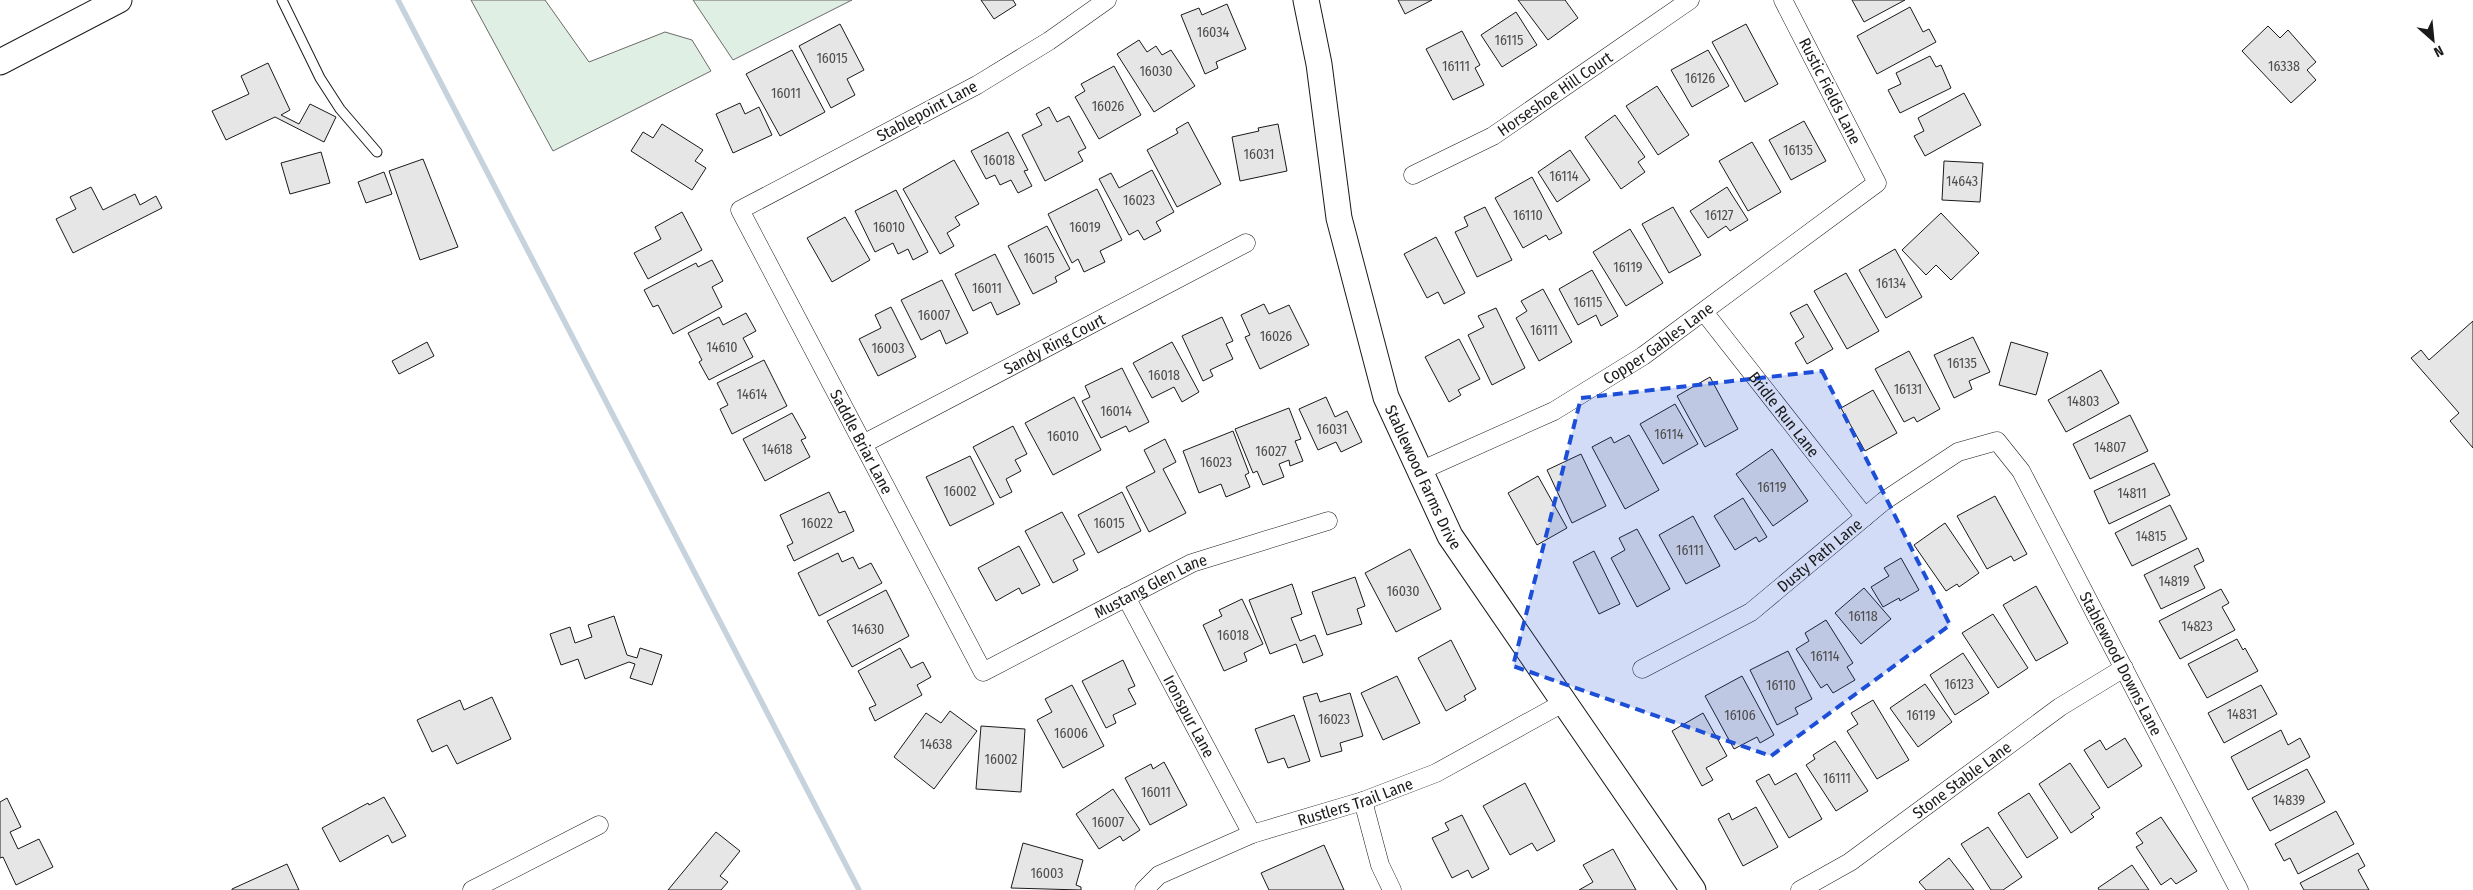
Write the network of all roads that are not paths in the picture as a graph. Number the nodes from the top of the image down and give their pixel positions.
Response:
1 (119, 0) edge
2 (282, 0) edge
3 (1107, 0) edge
4 (1306, 0) edge
5 (1690, 0) edge
6 (1783, 0) edge
7 (0, 62) edge
8 (377, 152) dead end
9 (1413, 175) dead end
10 (1877, 183) joint
11 (740, 210) joint
12 (1246, 243) dead end
13 (1704, 312) junction
14 (1997, 440) joint
15 (863, 444) junction
16 (1420, 471) junction
17 (1865, 517) junction
18 (1328, 522) dead end
19 (1126, 597) junction
20 (2124, 668) junction
21 (1642, 669) dead end
22 (983, 672) joint
23 (1563, 703) junction
24 (1362, 801) junction
25 (599, 825) dead end
26 (1252, 834) junction
27 (472, 890) edge
28 (1144, 890) edge
29 (1392, 890) edge
30 (1693, 890) edge
31 (1800, 890) edge
32 (2240, 890) edge

1 - 7 street
2 - 8 lane
3 - 11 street, Stablepoint Lane
4 - 16 street, Stablewood Farms Drive
5 - 9 street, Horseshoe Hill Court
6 - 10 street, Rustic Fields Lane
10 - 13 street, Copper Gables Lane
11 - 15 street, Saddle Briar Lane
12 - 15 street, Sandy Ring Court
13 - 16 street, Copper Gables Lane
13 - 17 street, Bridle Run Lane
14 - 17 street, Dusty Path Lane
14 - 20 street, Stablewood Downs Lane
15 - 22 street, Saddle Briar Lane
16 - 23 street, Stablewood Farms Drive
17 - 21 street, Dusty Path Lane
18 - 19 street, Mustang Glen Lane
19 - 22 street, Mustang Glen Lane
19 - 26 street, Ironspur Lane
20 - 31 street, Stone Stable Lane
20 - 32 street, Stablewood Downs Lane
23 - 24 street, Rustlers Trail Lane
23 - 30 street, Stablewood Farms Drive
24 - 26 street, Rustlers Trail Lane
24 - 29 street
25 - 27 street
26 - 28 street, Rustlers Trail Lane

